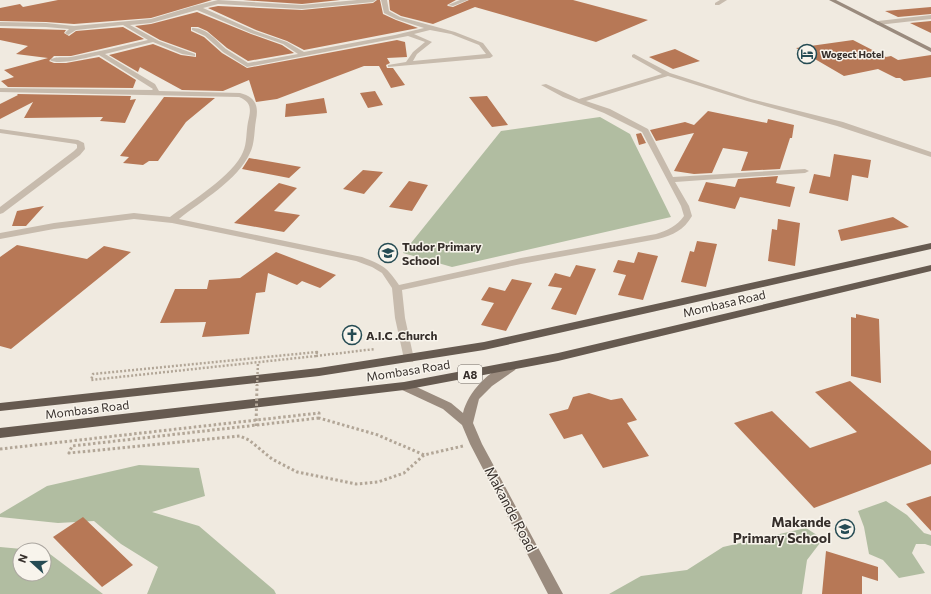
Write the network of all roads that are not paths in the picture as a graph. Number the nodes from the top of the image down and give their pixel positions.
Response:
1 (373, 0) edge
2 (384, 0) edge
3 (465, 0) edge
4 (724, 0) edge
5 (832, 0) edge
6 (218, 1) edge
7 (717, 4) dead end
8 (451, 5) dead end
9 (196, 7) junction
10 (931, 17) edge
11 (124, 23) junction
12 (878, 23) junction
13 (0, 24) edge
14 (74, 28) junction
15 (430, 28) junction
16 (194, 29) dead end
17 (68, 33) dead end
18 (409, 34) junction
19 (154, 40) junction
20 (931, 50) edge
21 (100, 53) junction
22 (303, 54) junction
23 (193, 55) dead end
24 (634, 56) dead end
25 (53, 60) dead end
26 (408, 64) junction
27 (390, 66) dead end
28 (668, 74) junction
29 (544, 85) dead end
30 (0, 90) edge
31 (155, 93) junction
32 (579, 101) junction
33 (0, 131) edge
34 (931, 155) edge
35 (805, 171) dead end
36 (670, 180) junction
37 (0, 211) edge
38 (172, 220) junction
39 (0, 236) edge
40 (931, 246) edge
41 (931, 268) edge
42 (397, 288) junction
43 (409, 359) junction
44 (511, 367) junction
45 (404, 386) junction
46 (0, 407) edge
47 (467, 423) junction
48 (0, 433) edge
49 (556, 594) edge

1 - 6 street
2 - 15 street
3 - 8 street
4 - 7 street
5 - 12 main road
6 - 9 street
9 - 11 street
9 - 22 street
10 - 12 street
11 - 14 street
11 - 19 street
12 - 20 main road
13 - 14 street
14 - 17 street
15 - 18 street
15 - 26 street
16 - 22 street
18 - 22 street
18 - 26 street
19 - 21 street
19 - 23 street
21 - 25 street
21 - 31 street
24 - 28 street
26 - 27 street
28 - 32 street
28 - 34 street
29 - 32 street
30 - 31 street
31 - 38 street
32 - 36 street
33 - 37 street
35 - 36 street
36 - 42 street
38 - 39 street
38 - 42 street
40 - 43 highway, Mombasa Road / A8
41 - 44 highway, Mombasa Road / A8
42 - 43 street
43 - 46 highway, Mombasa Road / A8
44 - 45 highway, Mombasa Road / A8
44 - 47 main road
45 - 47 main road, Makande Road
45 - 48 highway, Mombasa Road / A8
47 - 49 main road, Makande Road

